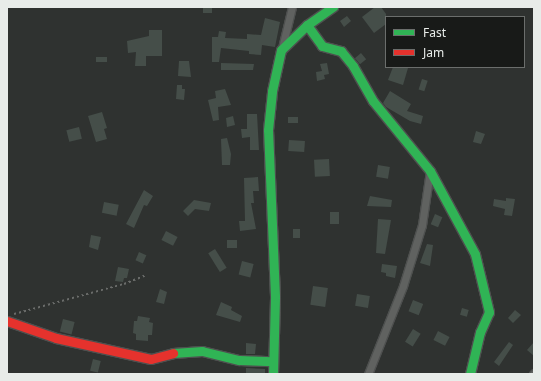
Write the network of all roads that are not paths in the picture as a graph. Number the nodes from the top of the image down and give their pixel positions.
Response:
1 (292, 7) edge
2 (333, 7) edge
3 (307, 25) junction
4 (281, 50) junction
5 (430, 171) junction
6 (7, 321) edge
7 (272, 361) junction
8 (273, 374) edge
9 (368, 374) edge
10 (470, 374) edge

1 - 4 street
2 - 3 street
3 - 4 street
3 - 5 street
4 - 7 street
5 - 9 street
5 - 10 street
6 - 7 street
7 - 8 street

